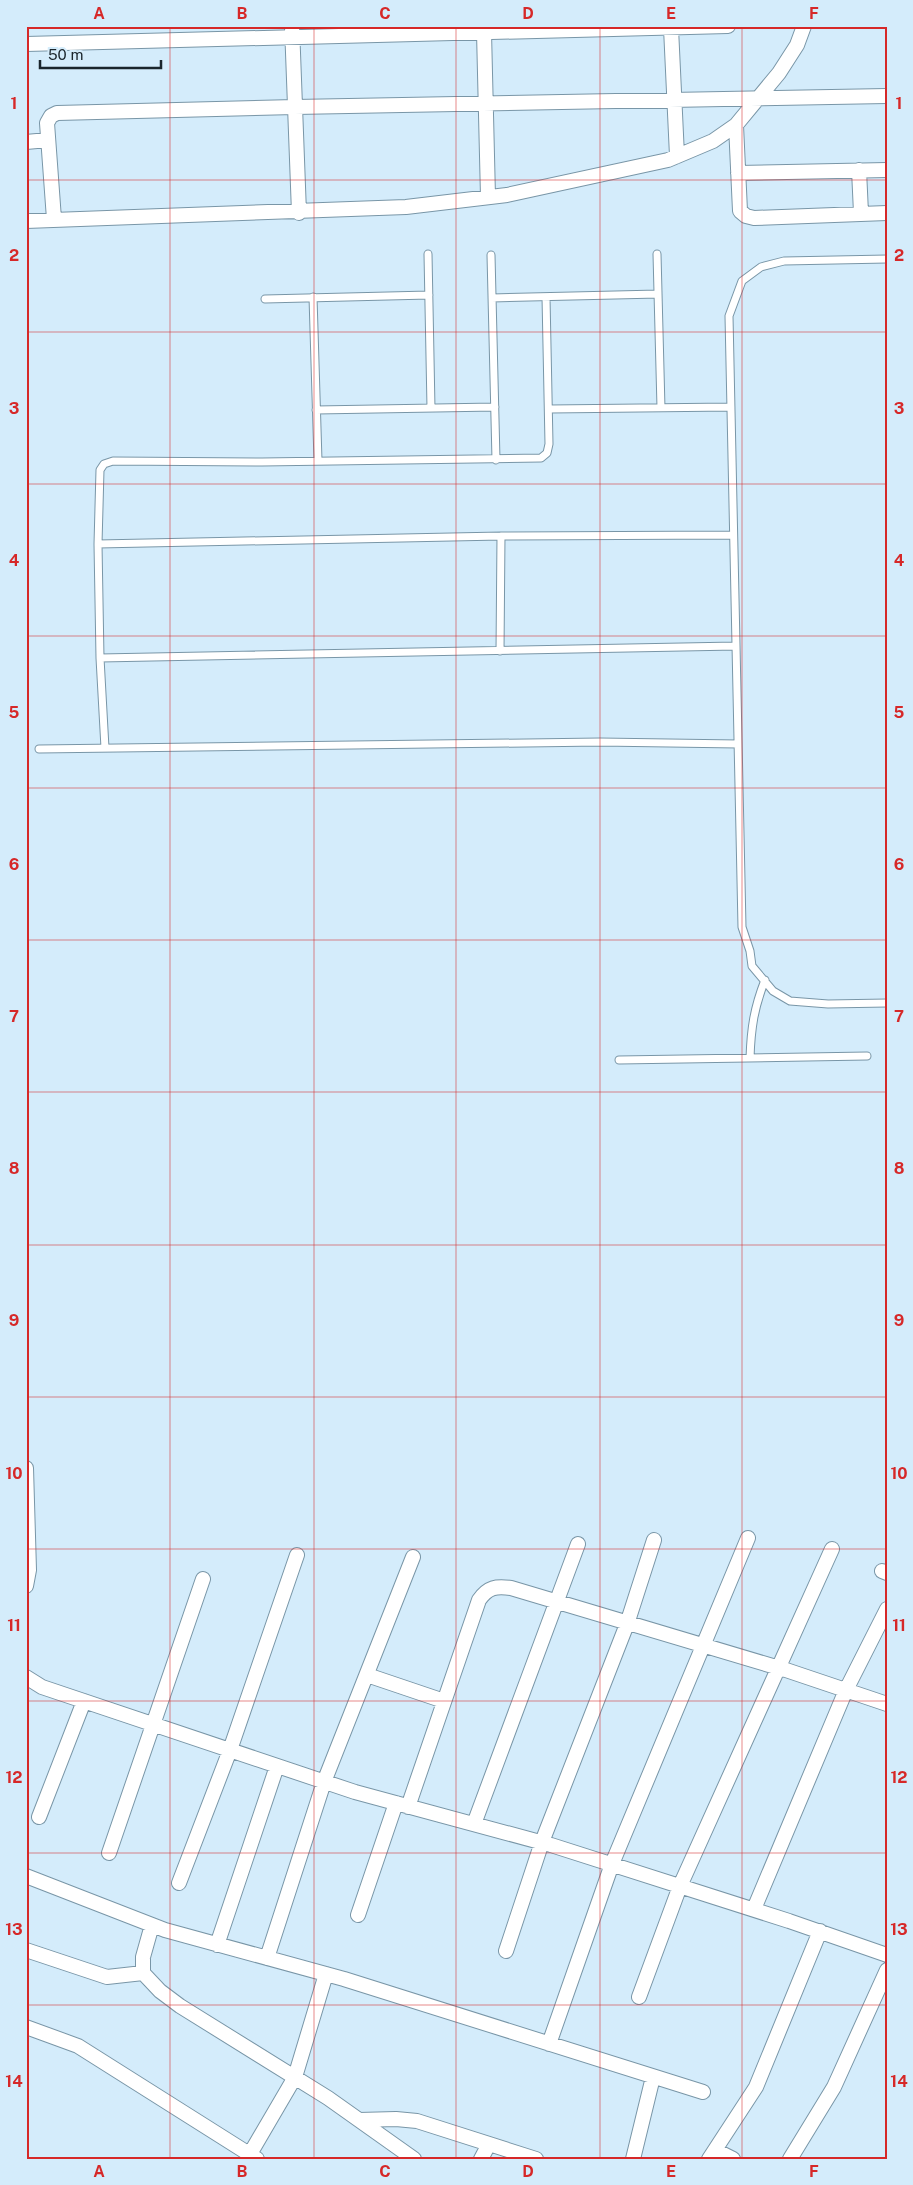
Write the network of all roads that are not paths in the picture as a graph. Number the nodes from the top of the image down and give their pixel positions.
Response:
1 (728, 26) edge
2 (804, 26) edge
3 (670, 27) edge
4 (481, 29) edge
5 (292, 32) edge
6 (26, 44) edge
7 (887, 96) edge
8 (761, 97) junction
9 (673, 99) junction
10 (486, 103) junction
11 (294, 107) junction
12 (736, 125) junction
13 (48, 140) junction
14 (26, 142) edge
15 (677, 156) junction
16 (859, 170) junction
17 (887, 170) edge
18 (738, 173) junction
19 (488, 197) junction
20 (298, 213) junction
21 (887, 213) edge
22 (860, 214) junction
23 (54, 219) junction
24 (26, 221) edge
25 (428, 254) dead end
26 (657, 254) dead end
27 (491, 255) dead end
28 (887, 259) edge
29 (658, 294) junction
30 (429, 295) junction
31 (313, 297) junction
32 (546, 297) junction
33 (492, 298) junction
34 (265, 299) dead end
35 (495, 407) junction
36 (731, 407) junction
37 (431, 408) junction
38 (661, 408) junction
39 (550, 409) junction
40 (316, 410) junction
41 (496, 460) junction
42 (318, 461) junction
43 (733, 535) junction
44 (501, 536) junction
45 (98, 544) junction
46 (736, 646) junction
47 (500, 651) junction
48 (100, 658) junction
49 (738, 744) junction
50 (106, 748) junction
51 (39, 749) dead end
52 (765, 980) junction
53 (887, 1003) edge
54 (867, 1056) dead end
55 (750, 1058) junction
56 (619, 1060) dead end
57 (26, 1468) edge
58 (748, 1538) dead end
59 (654, 1540) dead end
60 (578, 1544) dead end
61 (832, 1549) dead end
62 (298, 1555) dead end
63 (413, 1557) dead end
64 (28, 1561) edge
65 (203, 1580) dead end
66 (26, 1586) edge
67 (557, 1603) junction
68 (887, 1609) edge
69 (627, 1624) junction
70 (702, 1646) junction
71 (780, 1668) junction
72 (366, 1675) junction
73 (26, 1677) edge
74 (846, 1690) junction
75 (84, 1700) junction
76 (444, 1701) junction
77 (887, 1704) edge
78 (153, 1724) junction
79 (230, 1750) junction
80 (277, 1766) junction
81 (324, 1782) junction
82 (402, 1805) junction
83 (39, 1818) dead end
84 (474, 1824) junction
85 (542, 1842) junction
86 (109, 1853) dead end
87 (612, 1864) junction
88 (26, 1876) edge
89 (179, 1883) dead end
90 (680, 1886) junction
91 (754, 1909) junction
92 (358, 1915) dead end
93 (152, 1925) junction
94 (820, 1931) junction
95 (217, 1944) junction
96 (26, 1950) edge
97 (506, 1951) dead end
98 (887, 1955) edge
99 (267, 1958) junction
100 (887, 1970) edge
101 (143, 1972) junction
102 (326, 1974) junction
103 (639, 1997) dead end
104 (26, 2027) edge
105 (549, 2044) junction
106 (294, 2077) junction
107 (653, 2077) junction
108 (703, 2092) dead end
109 (359, 2120) junction
110 (489, 2144) junction
111 (712, 2154) edge
112 (251, 2157) edge
113 (414, 2159) edge
114 (481, 2159) edge
115 (536, 2159) edge
116 (633, 2159) edge
117 (733, 2159) edge
118 (790, 2159) edge

1 - 3 street
2 - 8 street
3 - 4 street
3 - 9 street
4 - 5 street
4 - 10 street
5 - 6 street
5 - 11 street
7 - 8 street
8 - 9 street
8 - 12 street
9 - 10 street
9 - 15 street
10 - 11 street
10 - 19 street
11 - 13 street
11 - 20 street
12 - 15 street
12 - 18 street
13 - 14 street
13 - 23 street
15 - 19 street
16 - 17 street
16 - 18 street
16 - 22 street
18 - 22 street
19 - 20 street
20 - 23 street
21 - 22 street
23 - 24 street
25 - 30 lane
26 - 29 lane
27 - 33 lane
28 - 36 lane
29 - 32 lane
29 - 38 lane
30 - 31 lane
30 - 37 lane
31 - 34 lane
31 - 40 lane
32 - 33 lane
32 - 39 lane
33 - 35 lane
35 - 37 lane
35 - 41 lane
36 - 38 lane
36 - 43 lane
37 - 40 lane
38 - 39 lane
39 - 41 lane
40 - 42 lane
41 - 42 lane
42 - 45 lane
43 - 44 lane
43 - 46 lane
44 - 45 lane
44 - 47 lane
45 - 48 lane
46 - 47 lane
46 - 49 lane
47 - 48 lane
48 - 50 lane
49 - 50 lane
49 - 52 lane
50 - 51 lane
52 - 53 lane
52 - 55 lane
54 - 55 lane
55 - 56 lane
57 - 64 street
58 - 70 street
59 - 69 street
60 - 67 street
61 - 71 street
62 - 79 street
63 - 72 street
64 - 66 street
65 - 78 street
67 - 69 street
67 - 76 street
67 - 84 street
68 - 74 street
69 - 70 street
69 - 85 street
70 - 71 street
70 - 87 street
71 - 74 street
71 - 90 street
72 - 76 street
72 - 81 street
73 - 75 street
74 - 77 street
74 - 91 street
75 - 78 street
75 - 83 street
76 - 82 street
78 - 79 street
78 - 86 street
79 - 80 street
79 - 89 street
80 - 81 street
80 - 95 street
81 - 82 street
81 - 99 street
82 - 84 street
82 - 92 street
84 - 85 street
85 - 87 street
85 - 97 street
87 - 90 street
87 - 105 street
88 - 93 street
90 - 91 street
90 - 103 street
91 - 94 street
93 - 95 street
93 - 101 street
94 - 98 street
94 - 111 street
95 - 99 street
96 - 101 street
99 - 102 street
100 - 118 street
101 - 106 street
102 - 105 street
102 - 106 street
104 - 112 street
105 - 107 street
106 - 109 street
106 - 112 street
107 - 108 street
107 - 116 street
109 - 110 street
109 - 113 street
110 - 114 street
110 - 115 street
111 - 117 street

